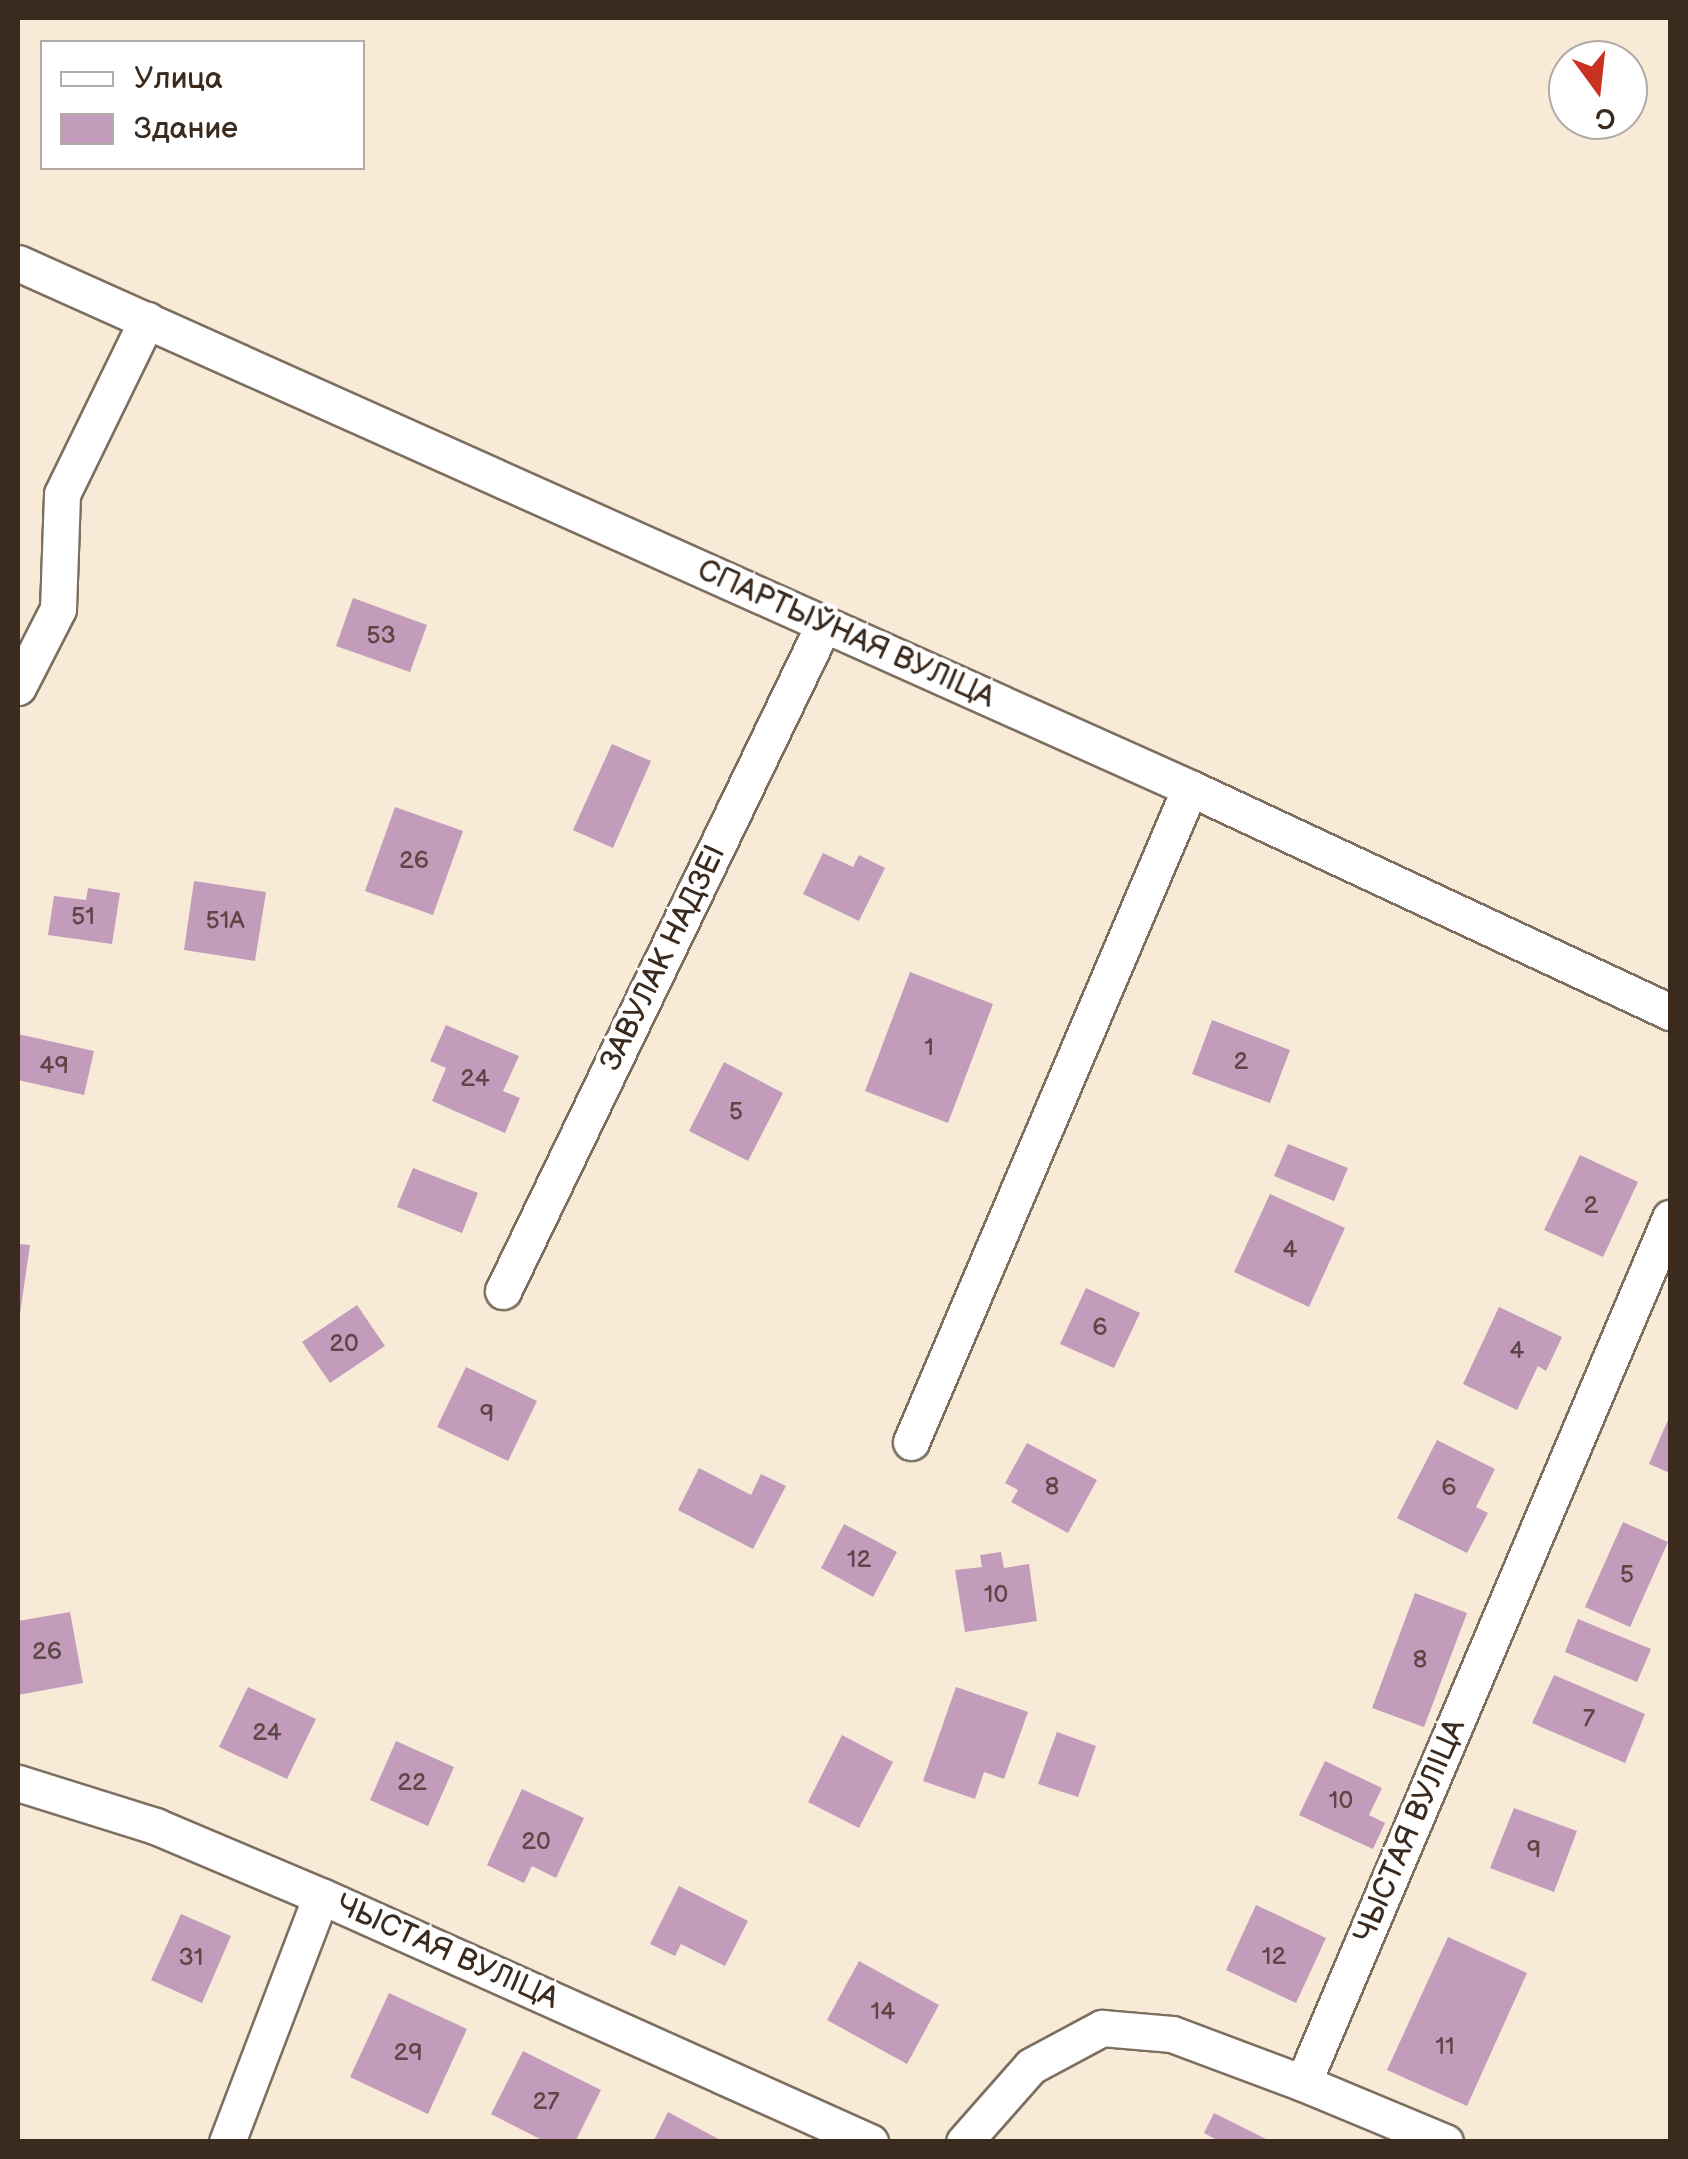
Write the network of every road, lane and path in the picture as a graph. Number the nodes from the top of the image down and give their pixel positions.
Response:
1 (18, 263) edge
2 (146, 320) junction
3 (824, 624) junction
4 (18, 687) edge
5 (1190, 788) junction
6 (1670, 1012) edge
7 (1670, 1218) edge
8 (503, 1291) dead end
9 (910, 1442) dead end
10 (18, 1783) edge
11 (321, 1896) junction
12 (1303, 2083) junction
13 (227, 2142) edge
14 (870, 2142) edge
15 (964, 2142) edge
16 (1445, 2142) edge

1 - 2 street, СПАРТЫЎНАЯ ВУЛІЦА
2 - 3 street, СПАРТЫЎНАЯ ВУЛІЦА
2 - 4 street
3 - 5 street, СПАРТЫЎНАЯ ВУЛІЦА
3 - 8 street, ЗАВУЛАК НАДЗЕІ
5 - 6 street, СПАРТЫЎНАЯ ВУЛІЦА
5 - 9 street
7 - 12 street, ЧЫСТАЯ ВУЛІЦА
10 - 11 street, ЧЫСТАЯ ВУЛІЦА
11 - 13 street
11 - 14 street, ЧЫСТАЯ ВУЛІЦА
12 - 15 street
12 - 16 street

